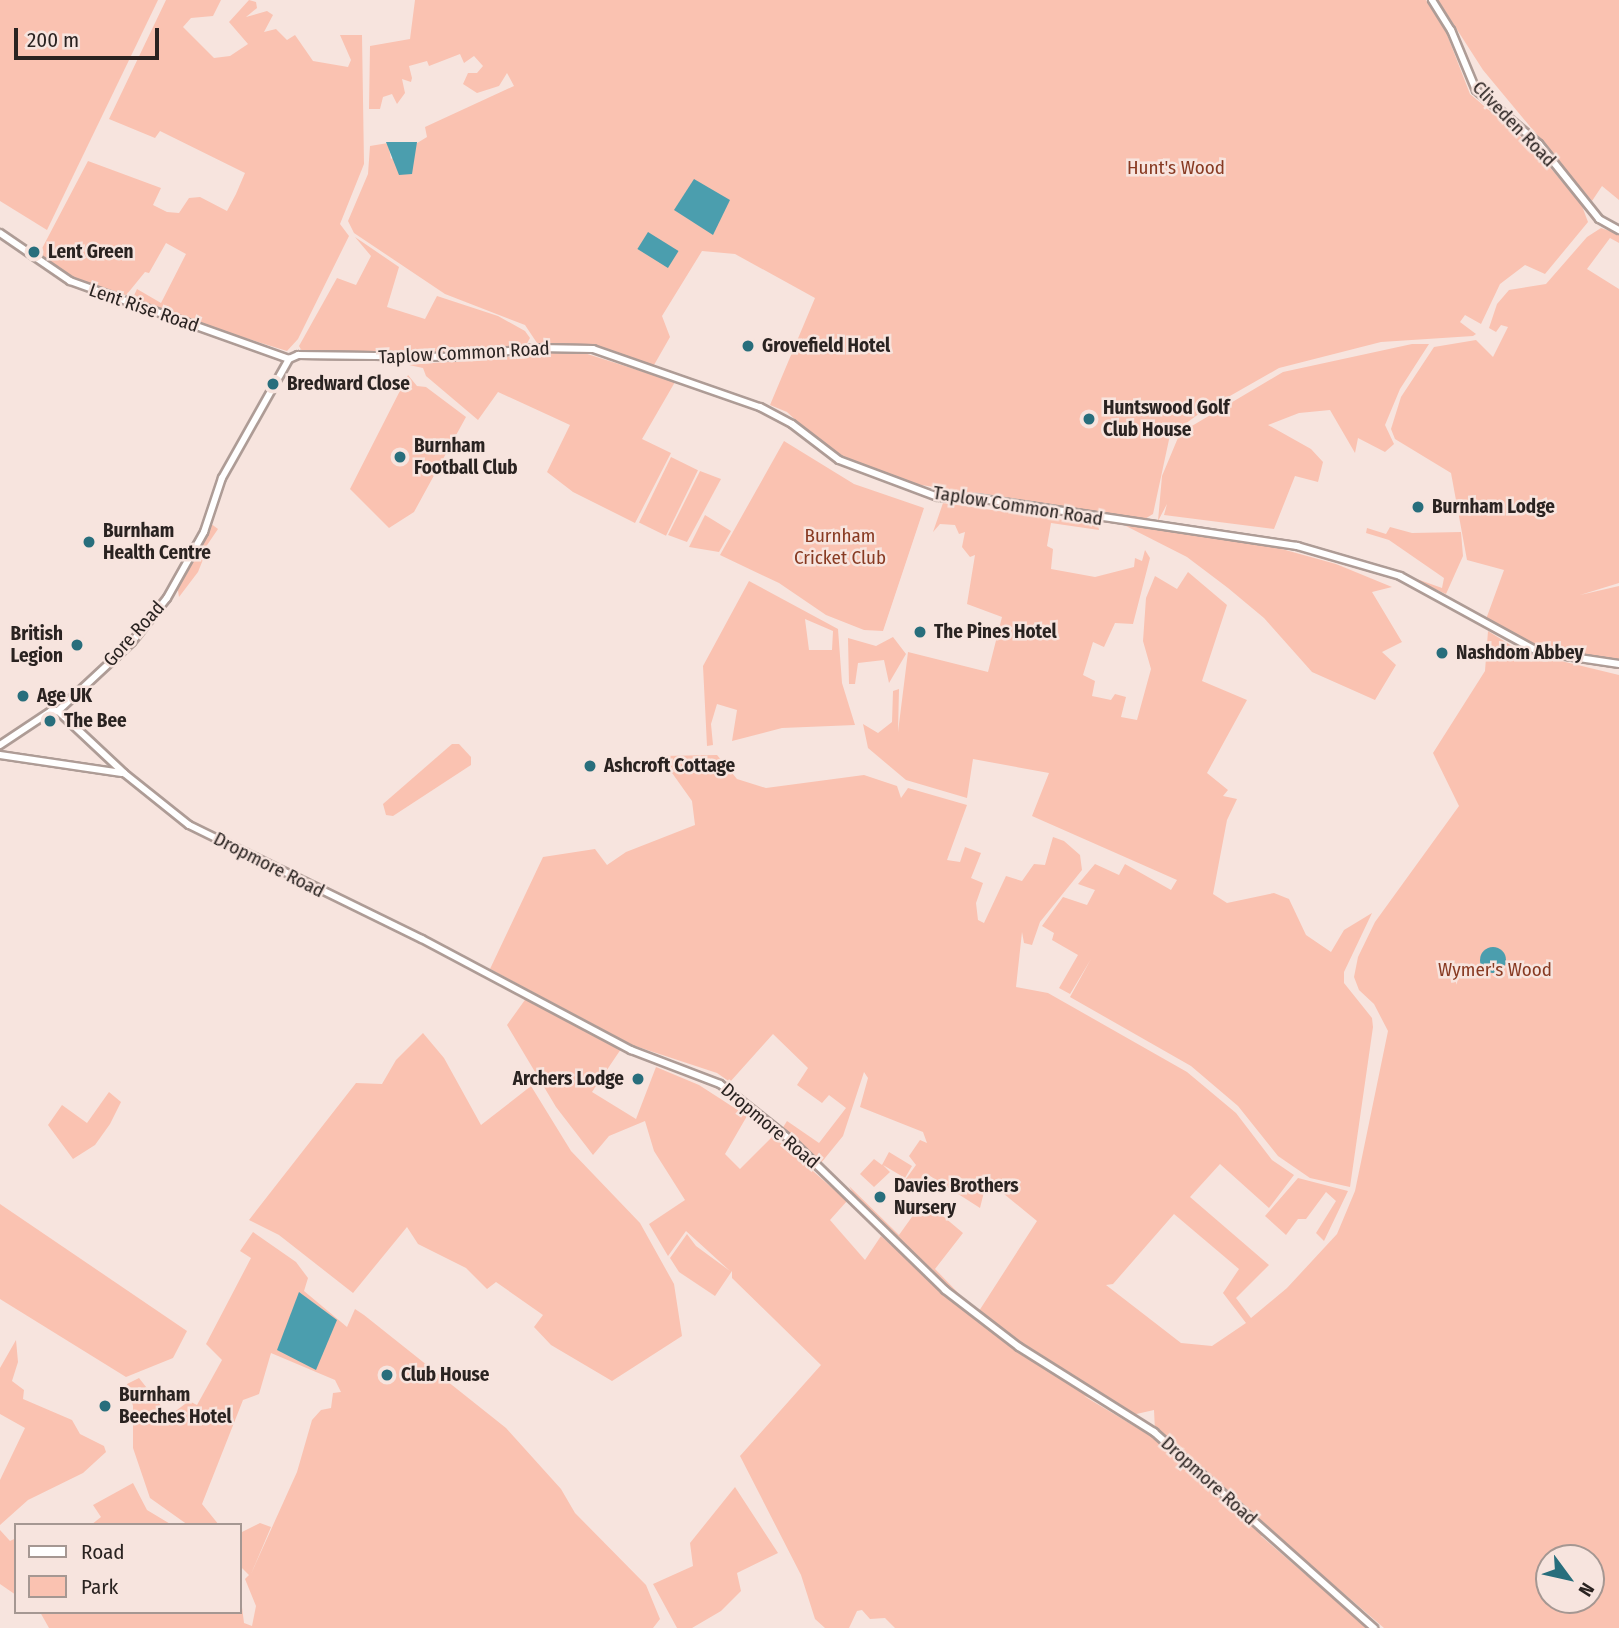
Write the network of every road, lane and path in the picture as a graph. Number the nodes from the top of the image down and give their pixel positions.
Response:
1 (1432, 0) edge
2 (1619, 230) edge
3 (0, 233) edge
4 (289, 359) junction
5 (1619, 664) edge
6 (58, 711) junction
7 (0, 745) edge
8 (0, 755) edge
9 (114, 764) junction
10 (109, 771) junction
11 (124, 773) junction
12 (1374, 1628) edge

1 - 2 street, Cliveden Road
3 - 4 street, Lent Rise Road
4 - 5 street, Taplow Common Road
4 - 6 street, Gore Road
6 - 7 street, Gore Road
6 - 9 street, Dropmore Road
8 - 10 street
9 - 10 street
9 - 11 street, Dropmore Road
10 - 11 street
11 - 12 street, Dropmore Road

